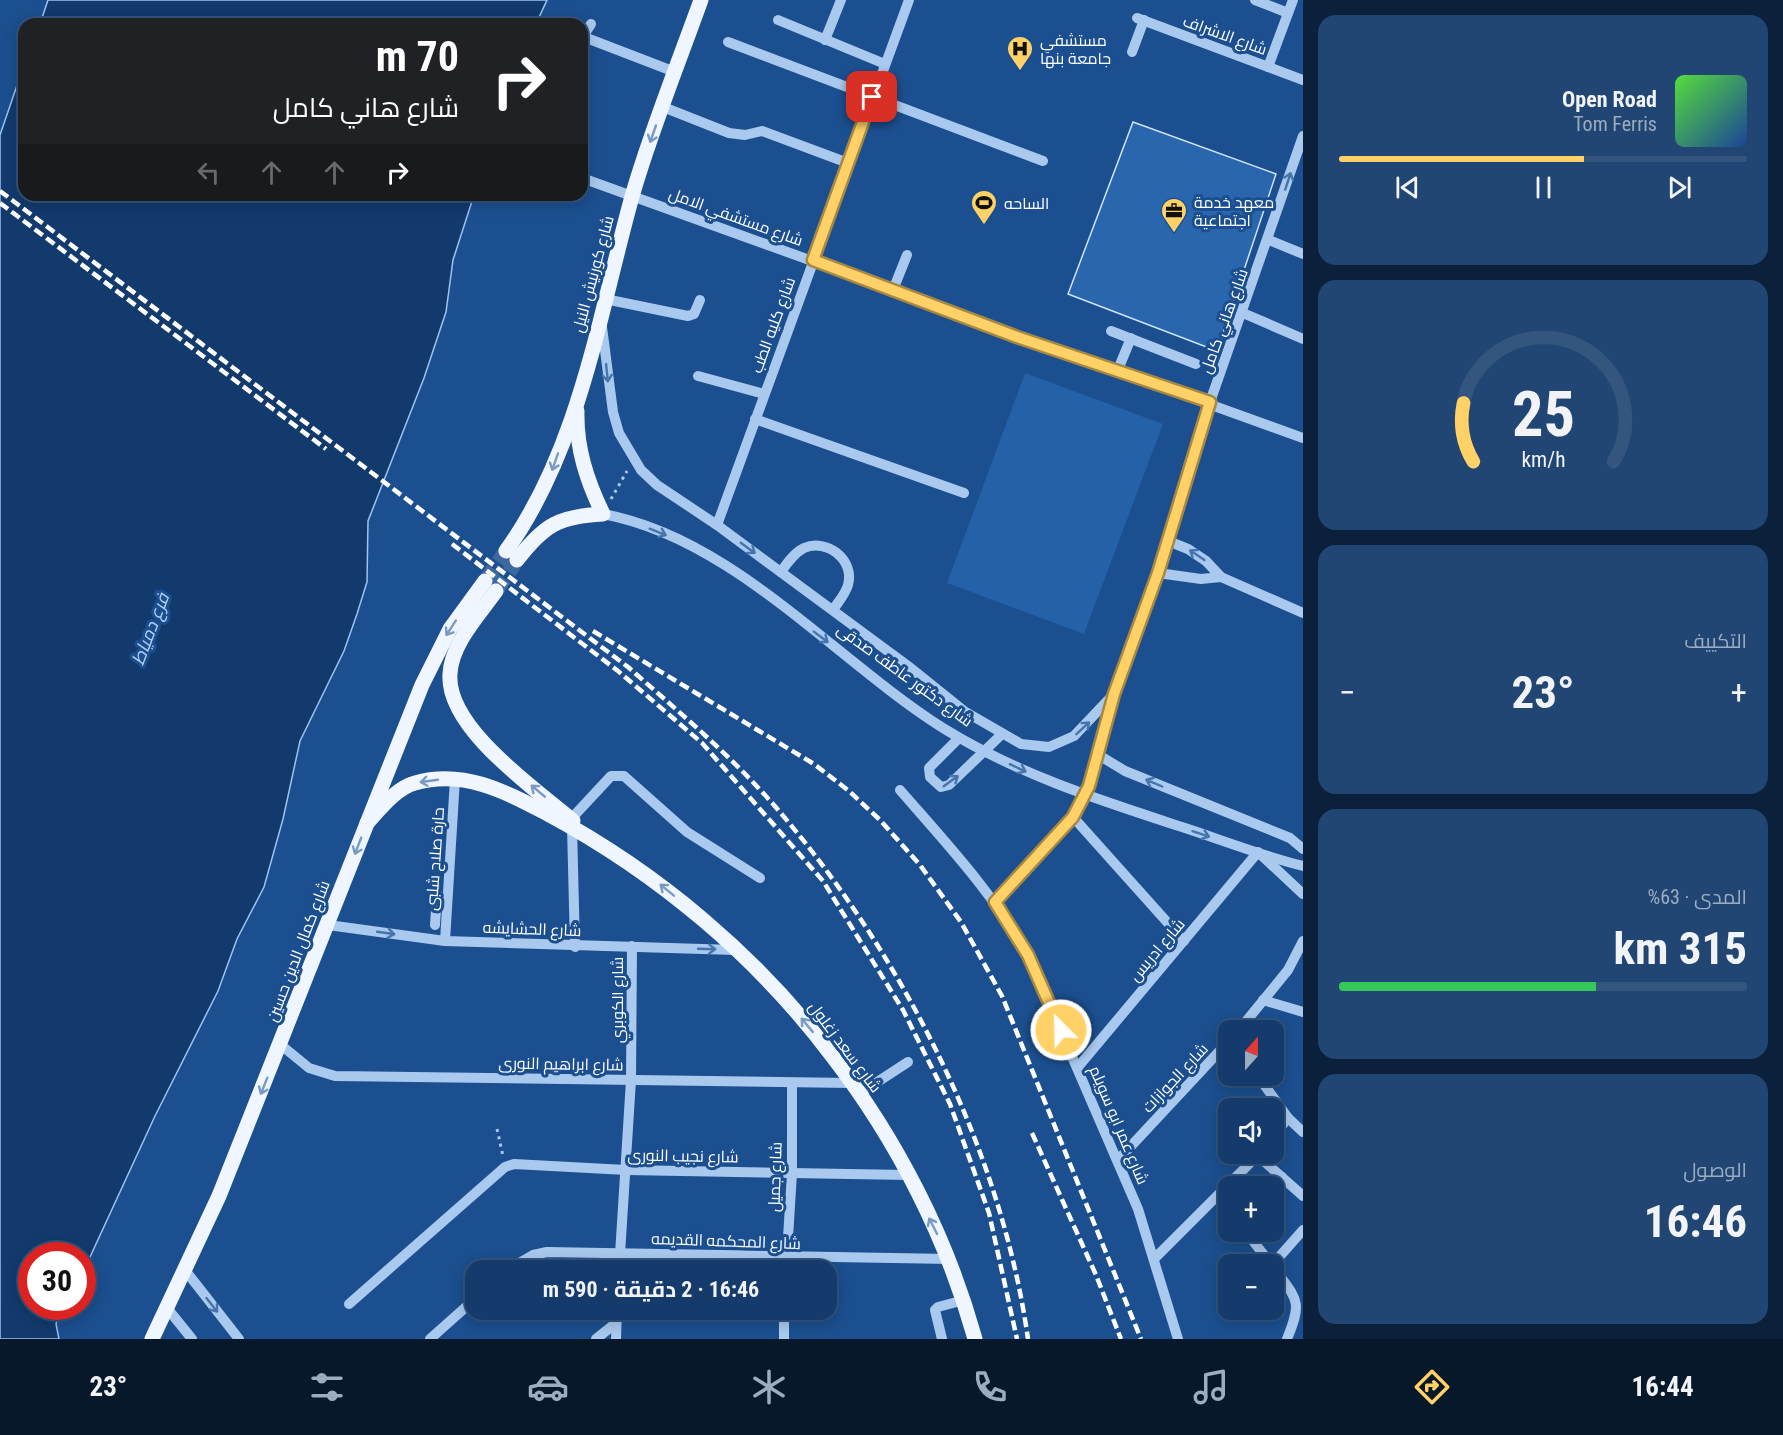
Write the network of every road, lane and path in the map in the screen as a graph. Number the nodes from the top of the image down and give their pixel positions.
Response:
1 (700, 0) edge
2 (841, 0) edge
3 (909, 0) edge
4 (1255, 0) edge
5 (1293, 0) edge
6 (1288, 13) junction
7 (778, 20) dead end
8 (591, 24) dead end
9 (588, 29) edge
10 (588, 40) edge
11 (825, 40) junction
12 (728, 42) dead end
13 (1132, 52) dead end
14 (885, 64) junction
15 (1268, 67) junction
16 (675, 72) junction
17 (1303, 80) edge
18 (872, 97) junction
19 (663, 107) junction
20 (1303, 136) edge
21 (1043, 161) dead end
22 (848, 162) junction
23 (588, 180) edge
24 (632, 196) junction
25 (1269, 240) junction
26 (1303, 254) edge
27 (907, 255) dead end
28 (813, 260) junction
29 (892, 290) junction
30 (605, 299) junction
31 (700, 300) dead end
32 (1243, 313) junction
33 (601, 315) junction
34 (1111, 331) dead end
35 (1131, 338) junction
36 (1303, 339) edge
37 (1197, 364) dead end
38 (1118, 372) junction
39 (698, 376) dead end
40 (764, 394) junction
41 (578, 396) junction
42 (1210, 402) junction
43 (755, 419) junction
44 (1303, 438) edge
45 (633, 459) junction
46 (964, 493) dead end
47 (603, 514) junction
48 (717, 525) junction
49 (1168, 541) junction
50 (511, 556) joint
51 (781, 572) junction
52 (1158, 573) junction
53 (1221, 577) junction
54 (490, 586) joint
55 (833, 610) junction
56 (1303, 614) edge
57 (1114, 694) junction
58 (1001, 735) junction
59 (959, 738) junction
60 (983, 752) junction
61 (1097, 754) junction
62 (455, 779) junction
63 (900, 790) dead end
64 (1084, 795) junction
65 (1073, 817) junction
66 (367, 823) junction
67 (572, 823) junction
68 (1303, 849) edge
69 (1258, 852) junction
70 (1303, 866) edge
71 (760, 878) dead end
72 (436, 894) dead end
73 (1303, 894) edge
74 (995, 902) junction
75 (441, 913) junction
76 (328, 925) junction
77 (435, 925) dead end
78 (445, 941) junction
79 (1184, 941) junction
80 (1303, 941) edge
81 (632, 946) junction
82 (575, 947) junction
83 (735, 950) junction
84 (1263, 1000) junction
85 (1303, 1012) edge
86 (1247, 1020) edge
87 (281, 1045) junction
88 (1218, 1053) edge
89 (908, 1062) dead end
90 (1078, 1067) junction
91 (631, 1080) junction
92 (792, 1084) junction
93 (1265, 1086) edge
94 (855, 1088) junction
95 (1288, 1118) junction
96 (1284, 1123) edge
97 (497, 1129) dead end
98 (1303, 1132) edge
99 (1118, 1160) junction
100 (1248, 1164) edge
101 (1268, 1164) edge
102 (505, 1167) junction
103 (626, 1170) junction
104 (792, 1173) junction
105 (907, 1175) junction
106 (1237, 1176) edge
107 (1281, 1176) edge
108 (1284, 1179) edge
109 (1218, 1196) edge
110 (1303, 1196) edge
111 (1303, 1230) edge
112 (1254, 1242) edge
113 (620, 1252) junction
114 (1263, 1254) edge
115 (1283, 1254) edge
116 (786, 1258) junction
117 (1155, 1258) junction
118 (950, 1259) junction
119 (523, 1260) edge
120 (620, 1260) edge
121 (185, 1270) junction
122 (1284, 1282) edge
123 (964, 1300) junction
124 (349, 1304) dead end
125 (1301, 1306) edge
126 (167, 1308) junction
127 (465, 1308) edge
128 (616, 1320) edge
129 (784, 1320) edge
130 (616, 1323) junction
131 (152, 1339) edge
132 (192, 1339) edge
133 (239, 1339) edge
134 (430, 1339) edge
135 (596, 1339) edge
136 (616, 1339) edge
137 (783, 1339) edge
138 (942, 1339) edge
139 (975, 1339) edge
140 (1178, 1339) edge
141 (1287, 1339) edge

1 - 16 main road, شارع كورنيش النيل
2 - 11 street
3 - 14 street, شارع كليه الطب
4 - 6 street
5 - 6 street
6 - 15 street
7 - 11 street
8 - 9 street
10 - 16 street
11 - 14 street
12 - 18 street
13 - 15 street, شارع الاشراف
14 - 18 street, شارع كليه الطب
15 - 17 street, شارع الاشراف
16 - 19 main road, شارع كورنيش النيل
18 - 21 street
18 - 22 street, شارع كليه الطب
19 - 22 street
19 -> 24 main road, شارع كورنيش النيل
25 -> 20 street, شارع هاني كامل
22 - 28 street, شارع كليه الطب
23 - 24 street, شارع مستشفي الامل
24 - 28 street, شارع مستشفي الامل
24 - 30 main road, شارع كورنيش النيل
25 - 26 street
25 - 32 street, شارع هاني كامل
27 - 29 street
28 - 29 street, شارع مستشفي الامل
28 - 40 street, شارع كليه الطب
29 - 38 street, شارع مستشفي الامل
30 - 31 street
30 - 33 main road, شارع كورنيش النيل
32 - 36 street
32 - 42 street, شارع هاني كامل
33 - 41 main road, شارع كورنيش النيل
33 -> 45 street, شارع دكتور عاطف صدقى
34 - 35 street
35 - 37 street
35 - 38 street
38 - 42 street, شارع مستشفي الامل
39 - 40 street
40 - 43 street, شارع كليه الطب
41 - 47 main road
41 -> 50 main road, شارع كورنيش النيل
42 - 44 street, شارع مستشفي الامل
42 - 49 street, شارع هاني كامل
43 - 46 street
43 - 48 street, شارع كليه الطب
45 - 47 path
45 - 48 street, شارع دكتور عاطف صدقى
47 - 50 main road, شارع دكتور عاطف صدقى
47 -> 59 street, شارع دكتور عاطف صدقى
48 -> 51 street, شارع دكتور عاطف صدقى
49 - 52 street, شارع هاني كامل
53 -> 49 street
51 - 55 street, شارع دكتور عاطف صدقى
51 - 55 street
52 - 53 street
52 - 57 street, شارع هاني كامل
53 - 56 street
54 -> 66 main road, شارع كمال الدين حسين
67 -> 54 main road, شارع سعد زغلول
55 - 58 street, شارع دكتور عاطف صدقى
58 -> 57 street, شارع دكتور عاطف صدقى
57 - 61 street, شارع هاني كامل
58 - 60 street
59 - 60 street, شارع دكتور عاطف صدقى
59 -> 60 street
60 -> 64 street, شارع دكتور عاطف صدقى
61 - 64 street, شارع هاني كامل
68 -> 61 street
62 -> 66 main road, شارع سعد زغلول
62 - 67 main road, شارع سعد زغلول
62 - 75 street, حارة صلاح شلبى
63 - 74 street, شارع عمر ابو سويلم
64 - 65 street, شارع هاني كامل
64 -> 69 street, شارع دكتور عاطف صدقى
65 - 74 street, شارع هاني كامل
65 - 79 street
66 -> 76 main road, شارع كمال الدين حسين
67 - 71 street
67 - 82 street
83 -> 67 main road, شارع سعد زغلول
69 - 70 street, شارع دكتور عاطف صدقى
69 - 73 street
69 - 79 street, شارع ادريس
72 - 75 street
74 - 90 street, شارع عمر ابو سويلم
75 - 77 street
75 - 78 street, حارة صلاح شلبى
76 -> 78 street, شارع الحشايشه
76 - 87 main road, شارع كمال الدين حسين
78 - 82 street, شارع الحشايشه
79 - 90 street, شارع ادريس
80 - 84 street
81 - 82 street, شارع الحشايشه
81 -> 83 street, شارع الحشايشه
81 - 91 street, شارع الكوبري
94 -> 83 main road, شارع سعد زغلول
84 - 85 street
84 - 86 street
87 - 91 street, شارع ابراهيم النورى
87 -> 121 main road, شارع كمال الدين حسين
88 - 99 street, شارع الجوازات
89 - 94 street
90 - 99 street, شارع عمر ابو سويلم
91 - 92 street, شارع ابراهيم النورى
91 - 103 street, شارع الكوبري
92 - 94 street, شارع ابراهيم النورى
92 - 104 street, شارع جميل
93 - 95 street
94 - 105 main road, شارع سعد زغلول
95 - 96 street
95 - 98 street
97 - 102 path
99 - 117 street, شارع عمر ابو سويلم
100 - 106 street
101 - 107 street
102 - 103 street, شارع نجيب النورى
102 - 124 street
103 - 104 street, شارع نجيب النورى
103 - 113 street, شارع الكوبري
104 - 105 street, شارع نجيب النورى
104 - 116 street, شارع جميل
118 -> 105 main road, شارع سعد زغلول
108 - 110 street
109 - 117 street
111 - 115 street
112 - 114 street
113 - 116 street, شارع المحكمه القديمه
113 - 119 street, شارع المحكمه القديمه
113 - 120 street, شارع الكوبري
116 - 118 street, شارع المحكمه القديمه
117 - 140 street, شارع عمر ابو سويلم
118 - 123 main road, شارع سعد زغلول
121 - 126 main road, شارع كمال الدين حسين
121 -> 133 street
122 - 125 street
123 - 138 street
123 - 139 main road, شارع سعد زغلول
125 - 141 street
126 - 131 main road, شارع كمال الدين حسين
126 - 132 street
127 - 134 street
128 - 130 street
129 - 137 street
130 - 135 street
130 - 136 street

